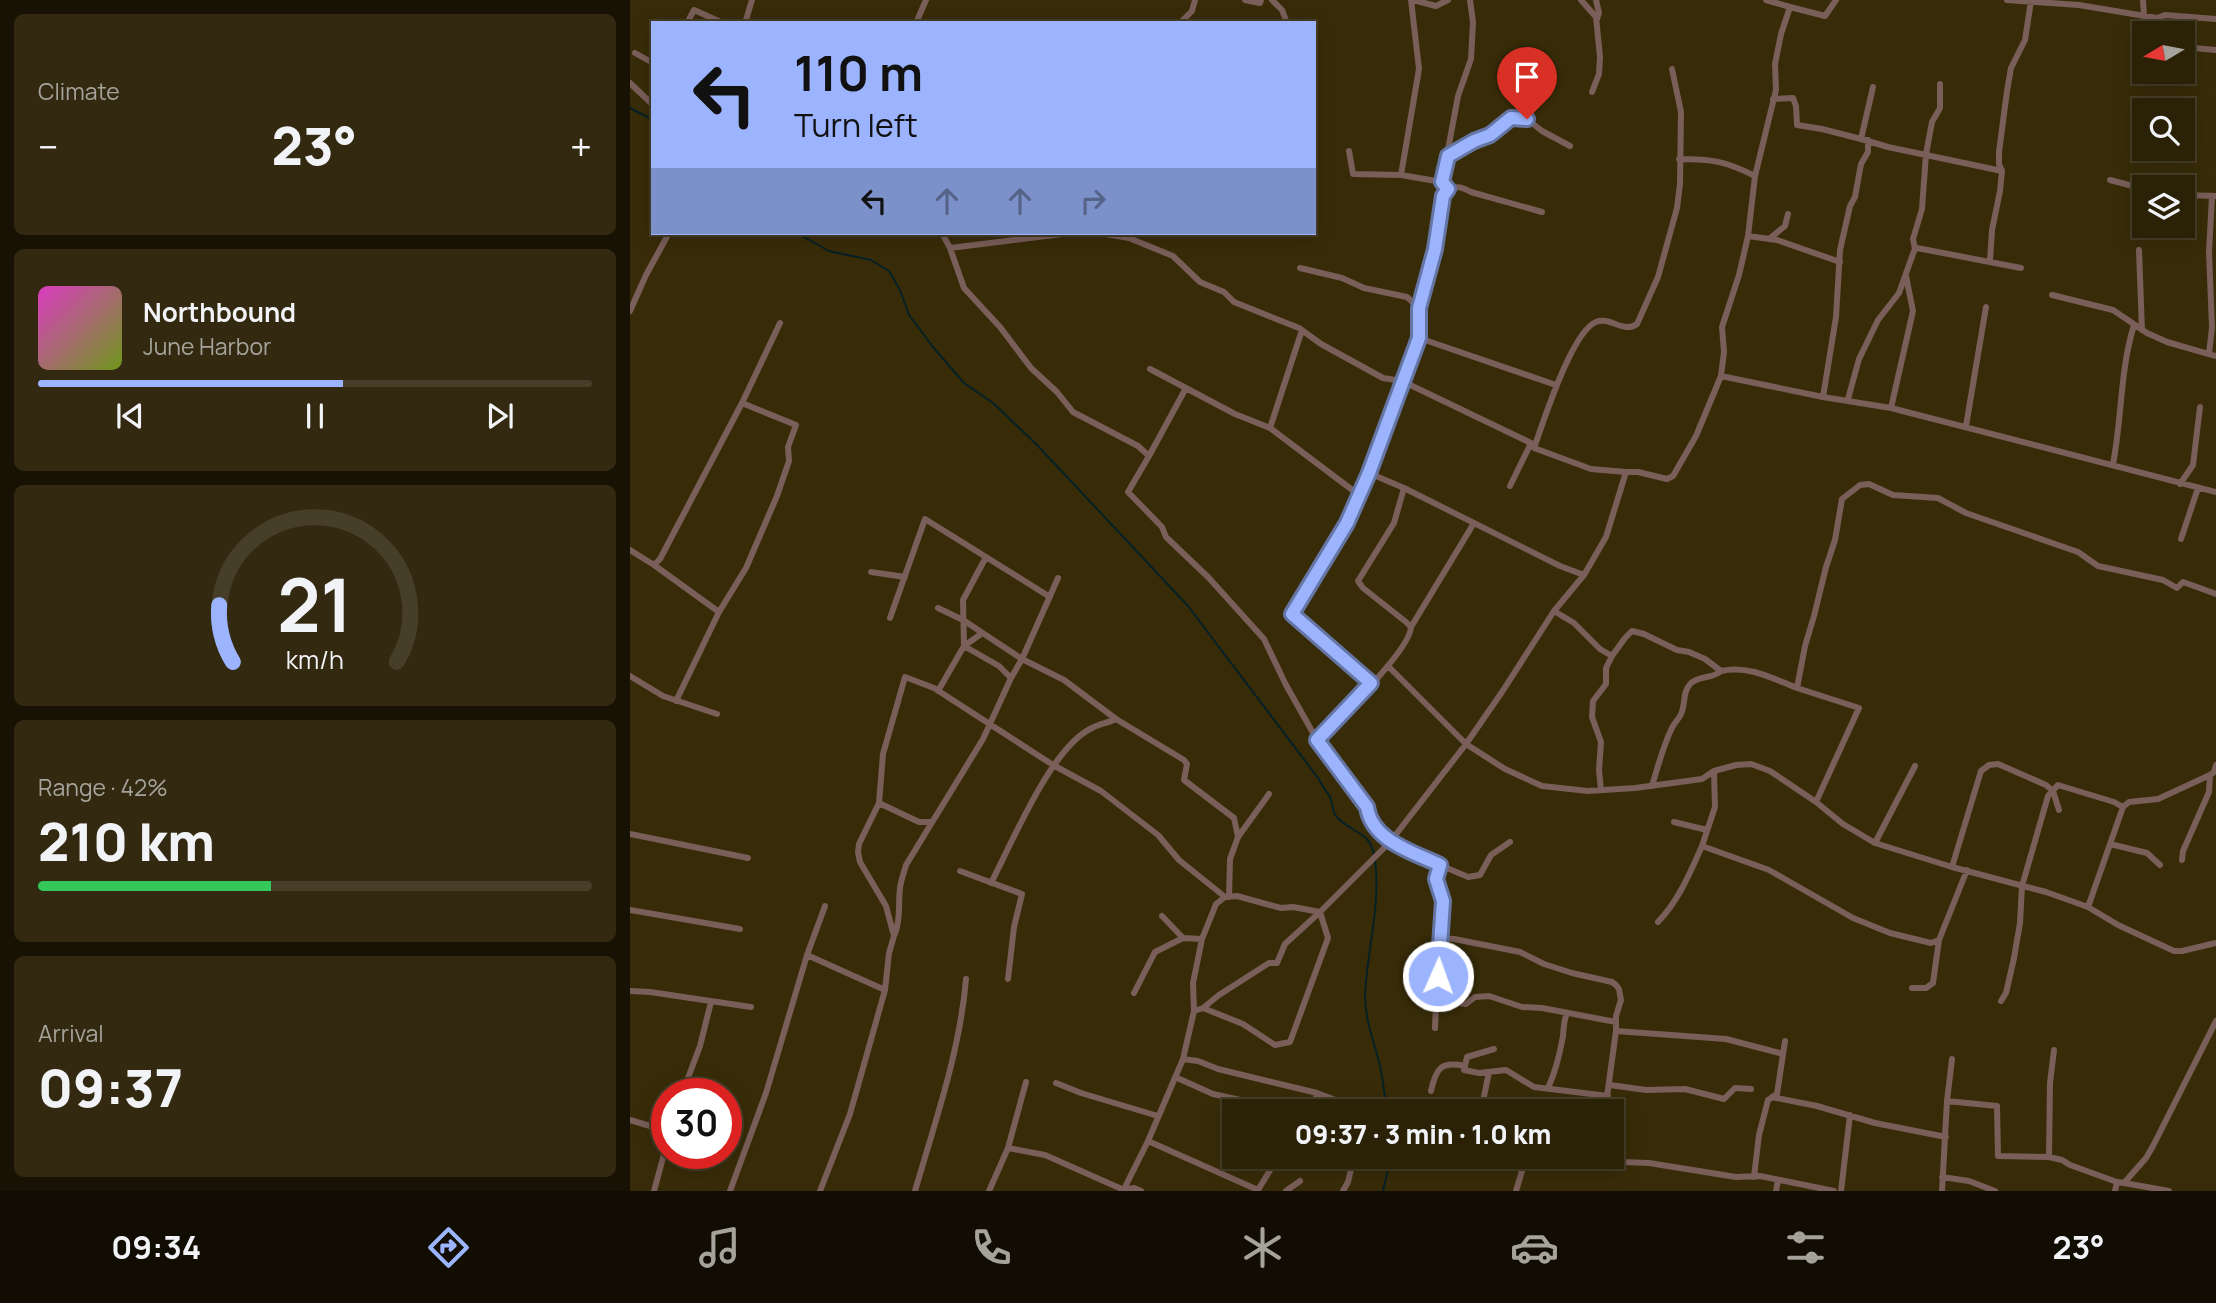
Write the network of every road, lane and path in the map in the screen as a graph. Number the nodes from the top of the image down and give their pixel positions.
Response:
1 (752, 0) edge
2 (926, 0) edge
3 (1195, 0) edge
4 (1245, 0) edge
5 (1261, 0) edge
6 (1272, 0) edge
7 (1412, 0) edge
8 (1448, 0) edge
9 (1471, 0) edge
10 (1596, 0) edge
11 (1766, 0) edge
12 (1836, 0) edge
13 (2007, 0) edge
14 (2143, 0) edge
15 (2031, 1) edge
16 (1585, 2) edge
17 (2079, 3) edge
18 (1790, 7) junction
19 (2144, 16) junction
20 (2157, 18) junction
21 (2216, 19) edge
22 (1596, 20) junction
23 (688, 21) edge
24 (719, 21) edge
25 (746, 21) edge
26 (917, 21) edge
27 (1182, 21) edge
28 (1286, 21) edge
29 (2157, 21) edge
30 (2195, 48) edge
31 (2216, 50) edge
32 (635, 53) dead end
33 (651, 62) edge
34 (1672, 69) dead end
35 (630, 83) edge
36 (1940, 85) dead end
37 (1873, 87) dead end
38 (1592, 92) dead end
39 (1773, 99) junction
40 (651, 103) edge
41 (1865, 140) junction
42 (1570, 146) dead end
43 (1349, 151) dead end
44 (1926, 154) junction
45 (1448, 156) junction
46 (1679, 159) junction
47 (2001, 171) junction
48 (1401, 175) junction
49 (1755, 176) junction
50 (2110, 180) dead end
51 (1442, 182) junction
52 (2132, 186) edge
53 (1448, 189) junction
54 (2195, 195) edge
55 (2214, 196) edge
56 (1542, 212) dead end
57 (1788, 214) dead end
58 (668, 235) edge
59 (942, 235) edge
60 (1055, 235) edge
61 (1112, 235) edge
62 (1748, 236) junction
63 (1769, 239) junction
64 (950, 248) junction
65 (1915, 249) junction
66 (2139, 250) dead end
67 (1990, 261) junction
68 (1840, 262) junction
69 (1300, 268) dead end
70 (2021, 268) dead end
71 (1906, 274) junction
72 (2052, 295) dead end
73 (1986, 307) dead end
74 (1419, 308) junction
75 (630, 311) edge
76 (780, 323) dead end
77 (2134, 325) junction
78 (1302, 330) junction
79 (2142, 330) junction
80 (1419, 338) junction
81 (2213, 355) edge
82 (1150, 369) dead end
83 (1721, 376) junction
84 (1402, 381) junction
85 (1556, 386) junction
86 (1186, 388) junction
87 (1823, 397) junction
88 (1848, 399) junction
89 (743, 403) junction
90 (1891, 408) junction
91 (2200, 408) dead end
92 (1966, 426) junction
93 (1270, 428) junction
94 (1533, 445) junction
95 (1149, 456) junction
96 (2113, 464) junction
97 (1626, 472) junction
98 (1369, 473) junction
99 (2180, 484) junction
100 (1510, 486) dead end
101 (1404, 488) junction
102 (2198, 488) junction
103 (2216, 492) edge
104 (1359, 495) junction
105 (1474, 523) junction
106 (2181, 539) dead end
107 (630, 550) edge
108 (986, 557) junction
109 (654, 565) junction
110 (871, 572) dead end
111 (1584, 575) junction
112 (905, 577) junction
113 (1058, 578) dead end
114 (2216, 594) edge
115 (1050, 597) junction
116 (938, 608) dead end
117 (1555, 611) junction
118 (719, 612) junction
119 (890, 618) dead end
120 (963, 620) junction
121 (1410, 627) junction
122 (981, 634) junction
123 (964, 646) junction
124 (1612, 656) junction
125 (1022, 659) junction
126 (1388, 666) junction
127 (1721, 671) junction
128 (630, 676) edge
129 (1011, 678) junction
130 (1371, 683) junction
131 (1797, 688) junction
132 (938, 691) junction
133 (676, 701) junction
134 (718, 714) dead end
135 (1116, 719) junction
136 (991, 724) junction
137 (1317, 740) junction
138 (1466, 744) junction
139 (1053, 765) junction
140 (2216, 765) edge
141 (1915, 766) dead end
142 (1714, 771) junction
143 (2210, 775) junction
144 (1652, 786) junction
145 (2216, 787) edge
146 (1601, 790) junction
147 (2053, 791) junction
148 (1269, 794) dead end
149 (1816, 802) junction
150 (879, 803) junction
151 (2123, 807) junction
152 (2059, 810) dead end
153 (919, 822) junction
154 (932, 822) junction
155 (1674, 822) dead end
156 (1707, 830) junction
157 (630, 834) edge
158 (925, 834) junction
159 (1238, 837) junction
160 (1390, 842) junction
161 (1510, 842) dead end
162 (1875, 843) junction
163 (2110, 844) junction
164 (1702, 846) junction
165 (748, 858) dead end
166 (2182, 860) dead end
167 (2160, 864) dead end
168 (1440, 865) junction
169 (1952, 867) junction
170 (1966, 870) junction
171 (960, 871) dead end
172 (991, 883) junction
173 (2022, 886) junction
174 (1227, 897) junction
175 (825, 906) dead end
176 (2088, 907) junction
177 (630, 910) edge
178 (1320, 912) junction
179 (1162, 916) dead end
180 (1658, 922) dead end
181 (740, 929) dead end
182 (894, 936) junction
183 (1183, 938) junction
184 (1439, 938) junction
185 (1202, 939) junction
186 (1940, 940) junction
187 (2216, 943) edge
188 (807, 955) junction
189 (966, 979) dead end
190 (1008, 979) dead end
191 (1413, 988) dead end
192 (1912, 988) dead end
193 (885, 990) junction
194 (630, 991) edge
195 (1134, 993) dead end
196 (1437, 995) junction
197 (2001, 1000) dead end
198 (711, 1002) junction
199 (751, 1007) dead end
200 (1203, 1008) junction
201 (1194, 1011) junction
202 (1567, 1013) junction
203 (2216, 1021) edge
204 (1616, 1022) junction
205 (1435, 1028) dead end
206 (1616, 1031) junction
207 (1785, 1041) dead end
208 (2207, 1042) junction
209 (2215, 1045) edge
210 (1494, 1049) dead end
211 (2054, 1050) dead end
212 (1783, 1055) junction
213 (1184, 1059) junction
214 (1952, 1059) dead end
215 (1465, 1066) junction
216 (1489, 1072) junction
217 (1175, 1077) junction
218 (688, 1078) edge
219 (1026, 1082) dead end
220 (1056, 1083) dead end
221 (1610, 1085) junction
222 (1548, 1088) junction
223 (1751, 1089) dead end
224 (1431, 1091) dead end
225 (1317, 1093) junction
226 (1608, 1096) junction
227 (1772, 1097) junction
228 (1236, 1099) edge
229 (1316, 1099) edge
230 (1333, 1099) edge
231 (1483, 1099) edge
232 (1607, 1099) edge
233 (1947, 1101) junction
234 (1850, 1115) junction
235 (1158, 1116) junction
236 (630, 1120) edge
237 (651, 1126) edge
238 (1945, 1138) junction
239 (1148, 1141) junction
240 (1008, 1148) junction
241 (2049, 1157) junction
242 (1624, 1161) edge
243 (660, 1169) edge
244 (1271, 1169) edge
245 (1351, 1169) edge
246 (1522, 1169) edge
247 (1754, 1177) junction
248 (1942, 1177) junction
249 (1779, 1180) junction
250 (1300, 1181) dead end
251 (2121, 1182) junction
252 (654, 1191) edge
253 (730, 1191) edge
254 (820, 1191) edge
255 (915, 1191) edge
256 (989, 1191) edge
257 (1124, 1191) edge
258 (1141, 1191) edge
259 (1286, 1191) edge
260 (1343, 1191) edge
261 (1516, 1191) edge
262 (1776, 1191) edge
263 (1834, 1191) edge
264 (1841, 1191) edge
265 (1942, 1191) edge
266 (1995, 1191) edge
267 (2115, 1191) edge
268 (2169, 1191) edge

1 - 25 street
2 - 26 street
3 - 27 street
4 - 5 street
6 - 28 street
7 - 8 street
7 - 48 street
9 - 45 street
10 - 22 street
11 - 18 street
12 - 18 street
13 - 15 street
14 - 19 street
15 - 17 street
15 - 47 street
16 - 22 street
17 - 19 street
18 - 39 street
19 - 20 street
20 - 21 street
20 - 29 street
22 - 38 street
23 - 24 street
30 - 31 street
32 - 33 street
34 - 46 street
35 - 40 street
36 - 44 street
37 - 41 street
39 - 41 street
39 - 49 street
41 - 44 street
41 - 68 street
42 - 45 street
43 - 48 street
44 - 47 street
44 - 65 street
45 - 51 street
46 - 49 street
46 - 85 street
47 - 67 street
48 - 51 street
49 - 62 street
50 - 52 street
51 - 53 street
53 - 56 street
53 - 74 street
54 - 55 street
55 - 81 street
57 - 63 street
58 - 75 street
59 - 64 street
60 - 64 street
61 - 78 street
62 - 63 street
62 - 83 street
63 - 68 street
64 - 95 street
65 - 67 street
65 - 71 street
66 - 79 street
67 - 70 street
68 - 87 street
69 - 74 street
71 - 88 street
71 - 90 street
72 - 77 street
73 - 92 street
74 - 80 street
76 - 89 street
77 - 79 street
77 - 96 street
78 - 84 street
78 - 93 street
79 - 81 street
80 - 84 street
80 - 85 street
82 - 86 street
83 - 87 street
83 - 97 street
84 - 94 street
84 - 98 street
85 - 94 street
86 - 93 street
86 - 95 street
87 - 88 street
88 - 90 street
89 - 109 street
89 - 118 street
90 - 92 street
91 - 99 street
92 - 96 street
93 - 104 street
94 - 97 street
94 - 100 street
95 - 137 street
96 - 99 street
97 - 111 street
98 - 101 street
98 - 104 street
99 - 102 street
101 - 105 street
101 - 121 street
102 - 103 street
102 - 106 street
104 - 130 street
105 - 111 street
105 - 121 street
107 - 109 street
108 - 112 street
108 - 115 street
108 - 120 street
109 - 118 street
110 - 112 street
111 - 117 street
112 - 119 street
113 - 115 street
114 - 131 street
115 - 125 street
116 - 120 street
117 - 124 street
117 - 138 street
118 - 133 street
120 - 122 street
120 - 123 street
121 - 126 street
122 - 123 street
122 - 125 street
123 - 129 street
123 - 132 street
124 - 127 street
124 - 146 street
125 - 129 street
125 - 135 street
126 - 130 street
126 - 138 street
127 - 131 street
127 - 144 street
128 - 133 street
129 - 136 street
130 - 137 street
131 - 149 street
132 - 136 street
132 - 150 street
133 - 134 street
135 - 139 street
135 - 159 street
136 - 139 street
136 - 154 street
137 - 160 street
138 - 146 street
138 - 160 street
139 - 172 street
139 - 174 street
140 - 143 street
141 - 162 street
142 - 144 street
142 - 149 street
142 - 156 street
143 - 145 street
143 - 151 street
143 - 166 street
144 - 146 street
147 - 151 street
147 - 152 street
147 - 169 street
147 - 173 street
148 - 159 street
149 - 162 street
150 - 153 street
150 - 182 street
151 - 163 street
153 - 154 street
153 - 158 street
154 - 158 street
155 - 156 street
156 - 164 street
157 - 165 street
158 - 182 street
159 - 174 street
160 - 168 street
160 - 178 street
161 - 168 street
162 - 169 street
163 - 167 street
163 - 176 street
164 - 180 street
164 - 186 street
168 - 184 street
169 - 170 street
170 - 173 street
170 - 186 street
171 - 172 street
172 - 190 street
173 - 176 street
173 - 197 street
174 - 178 street
174 - 185 street
175 - 188 street
176 - 187 street
177 - 181 street
178 - 200 street
178 - 200 street
179 - 183 street
182 - 193 street
183 - 185 street
183 - 195 street
184 - 196 street
184 - 204 street
185 - 201 street
186 - 192 street
188 - 193 street
188 - 253 street
189 - 255 street
191 - 196 street
193 - 254 street
194 - 198 street
196 - 202 street
196 - 205 street
198 - 199 street
198 - 218 street
200 - 201 street
201 - 213 street
202 - 204 street
202 - 222 street
203 - 208 street
204 - 206 street
206 - 212 street
206 - 221 street
207 - 212 street
208 - 209 street
208 - 251 street
210 - 215 street
211 - 241 street
212 - 227 street
213 - 217 street
213 - 225 street
214 - 233 street
215 - 216 street
215 - 224 street
216 - 222 street
216 - 231 street
217 - 228 street
217 - 235 street
219 - 240 street
220 - 235 street
221 - 223 street
221 - 226 street
222 - 226 street
225 - 229 street
225 - 230 street
226 - 232 street
227 - 234 street
227 - 247 street
233 - 238 street
233 - 241 street
234 - 238 street
234 - 264 street
235 - 239 street
236 - 237 street
238 - 248 street
239 - 244 street
239 - 257 street
240 - 256 street
240 - 257 street
241 - 251 street
242 - 247 street
243 - 252 street
245 - 260 street
246 - 261 street
247 - 249 street
248 - 265 street
248 - 266 street
249 - 262 street
249 - 263 street
250 - 259 street
251 - 267 street
251 - 268 street
257 - 258 street

